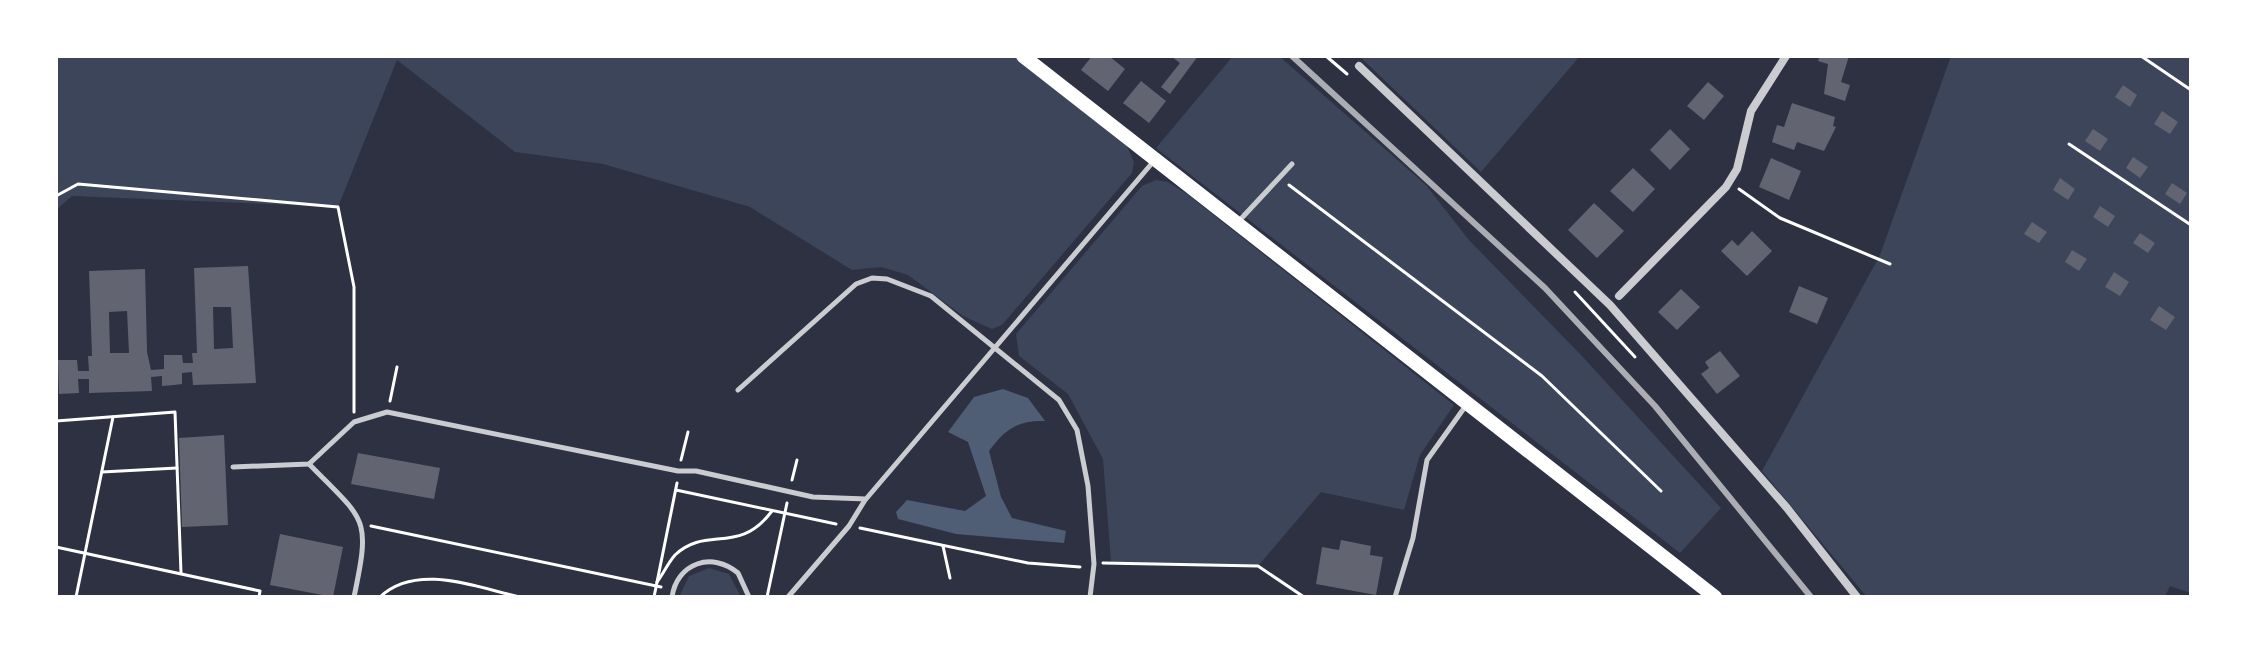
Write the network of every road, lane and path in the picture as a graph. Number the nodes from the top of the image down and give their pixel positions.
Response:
1 (1023, 56) edge
2 (1326, 56) edge
3 (1786, 56) edge
4 (2141, 56) edge
5 (1359, 66) dead end
6 (1349, 76) dead end
7 (2191, 90) edge
8 (2069, 144) dead end
9 (1155, 159) junction
10 (1292, 164) dead end
11 (1280, 178) junction
12 (1729, 182) junction
13 (56, 196) edge
14 (1237, 223) junction
15 (2191, 225) edge
16 (1890, 264) dead end
17 (1568, 285) dead end
18 (1619, 296) dead end
19 (993, 349) junction
20 (1640, 362) dead end
21 (397, 367) dead end
22 (738, 390) dead end
23 (1468, 403) junction
24 (387, 412) junction
25 (113, 417) junction
26 (56, 421) edge
27 (354, 422) junction
28 (688, 432) dead end
29 (797, 460) dead end
30 (309, 464) junction
31 (233, 467) dead end
32 (177, 468) junction
33 (678, 471) junction
34 (102, 472) junction
35 (676, 490) junction
36 (1661, 491) dead end
37 (788, 493) junction
38 (866, 499) junction
39 (772, 511) junction
40 (784, 513) junction
41 (363, 524) junction
42 (849, 526) junction
43 (942, 545) junction
44 (56, 547) edge
45 (86, 553) junction
46 (1094, 564) junction
47 (181, 573) junction
48 (950, 578) dead end
49 (655, 586) junction
50 (672, 593) edge
51 (493, 594) edge
52 (76, 597) edge
53 (259, 597) edge
54 (354, 597) edge
55 (380, 597) edge
56 (520, 597) edge
57 (654, 597) edge
58 (749, 597) edge
59 (767, 597) edge
60 (788, 597) edge
61 (1090, 597) edge
62 (1304, 597) edge
63 (1395, 597) edge
64 (1715, 597) edge
65 (1857, 597) edge

1 - 9 main road
2 - 6 path
3 - 12 street
4 - 7 path
5 - 65 street
8 - 15 path
9 - 14 main road
9 - 19 lane
10 - 11 lane
11 - 14 lane
11 - 36 path
12 - 16 path
12 - 18 street
13 - 27 path
14 - 23 main road
17 - 20 path
19 - 22 lane
19 - 38 lane
19 - 46 lane
21 - 24 path
23 - 63 lane
23 - 64 main road
24 - 27 lane
24 - 33 lane
25 - 26 path
25 - 32 path
25 - 34 path
27 - 30 lane
28 - 33 path
29 - 37 path
30 - 31 lane
30 - 41 lane
32 - 34 path
32 - 47 path
33 - 35 path
33 - 37 lane
34 - 45 path
35 - 39 path
35 - 49 path
37 - 38 lane
37 - 40 path
38 - 42 lane
39 - 40 path
39 - 49 path
40 - 42 path
40 - 59 path
41 - 49 path
41 - 54 lane
42 - 43 path
42 - 60 lane
43 - 46 path
43 - 48 path
44 - 45 path
45 - 47 path
45 - 52 path
46 - 61 lane
46 - 62 path
47 - 53 path
49 - 50 path
49 - 57 path
50 - 58 lane
51 - 55 path
51 - 56 path

